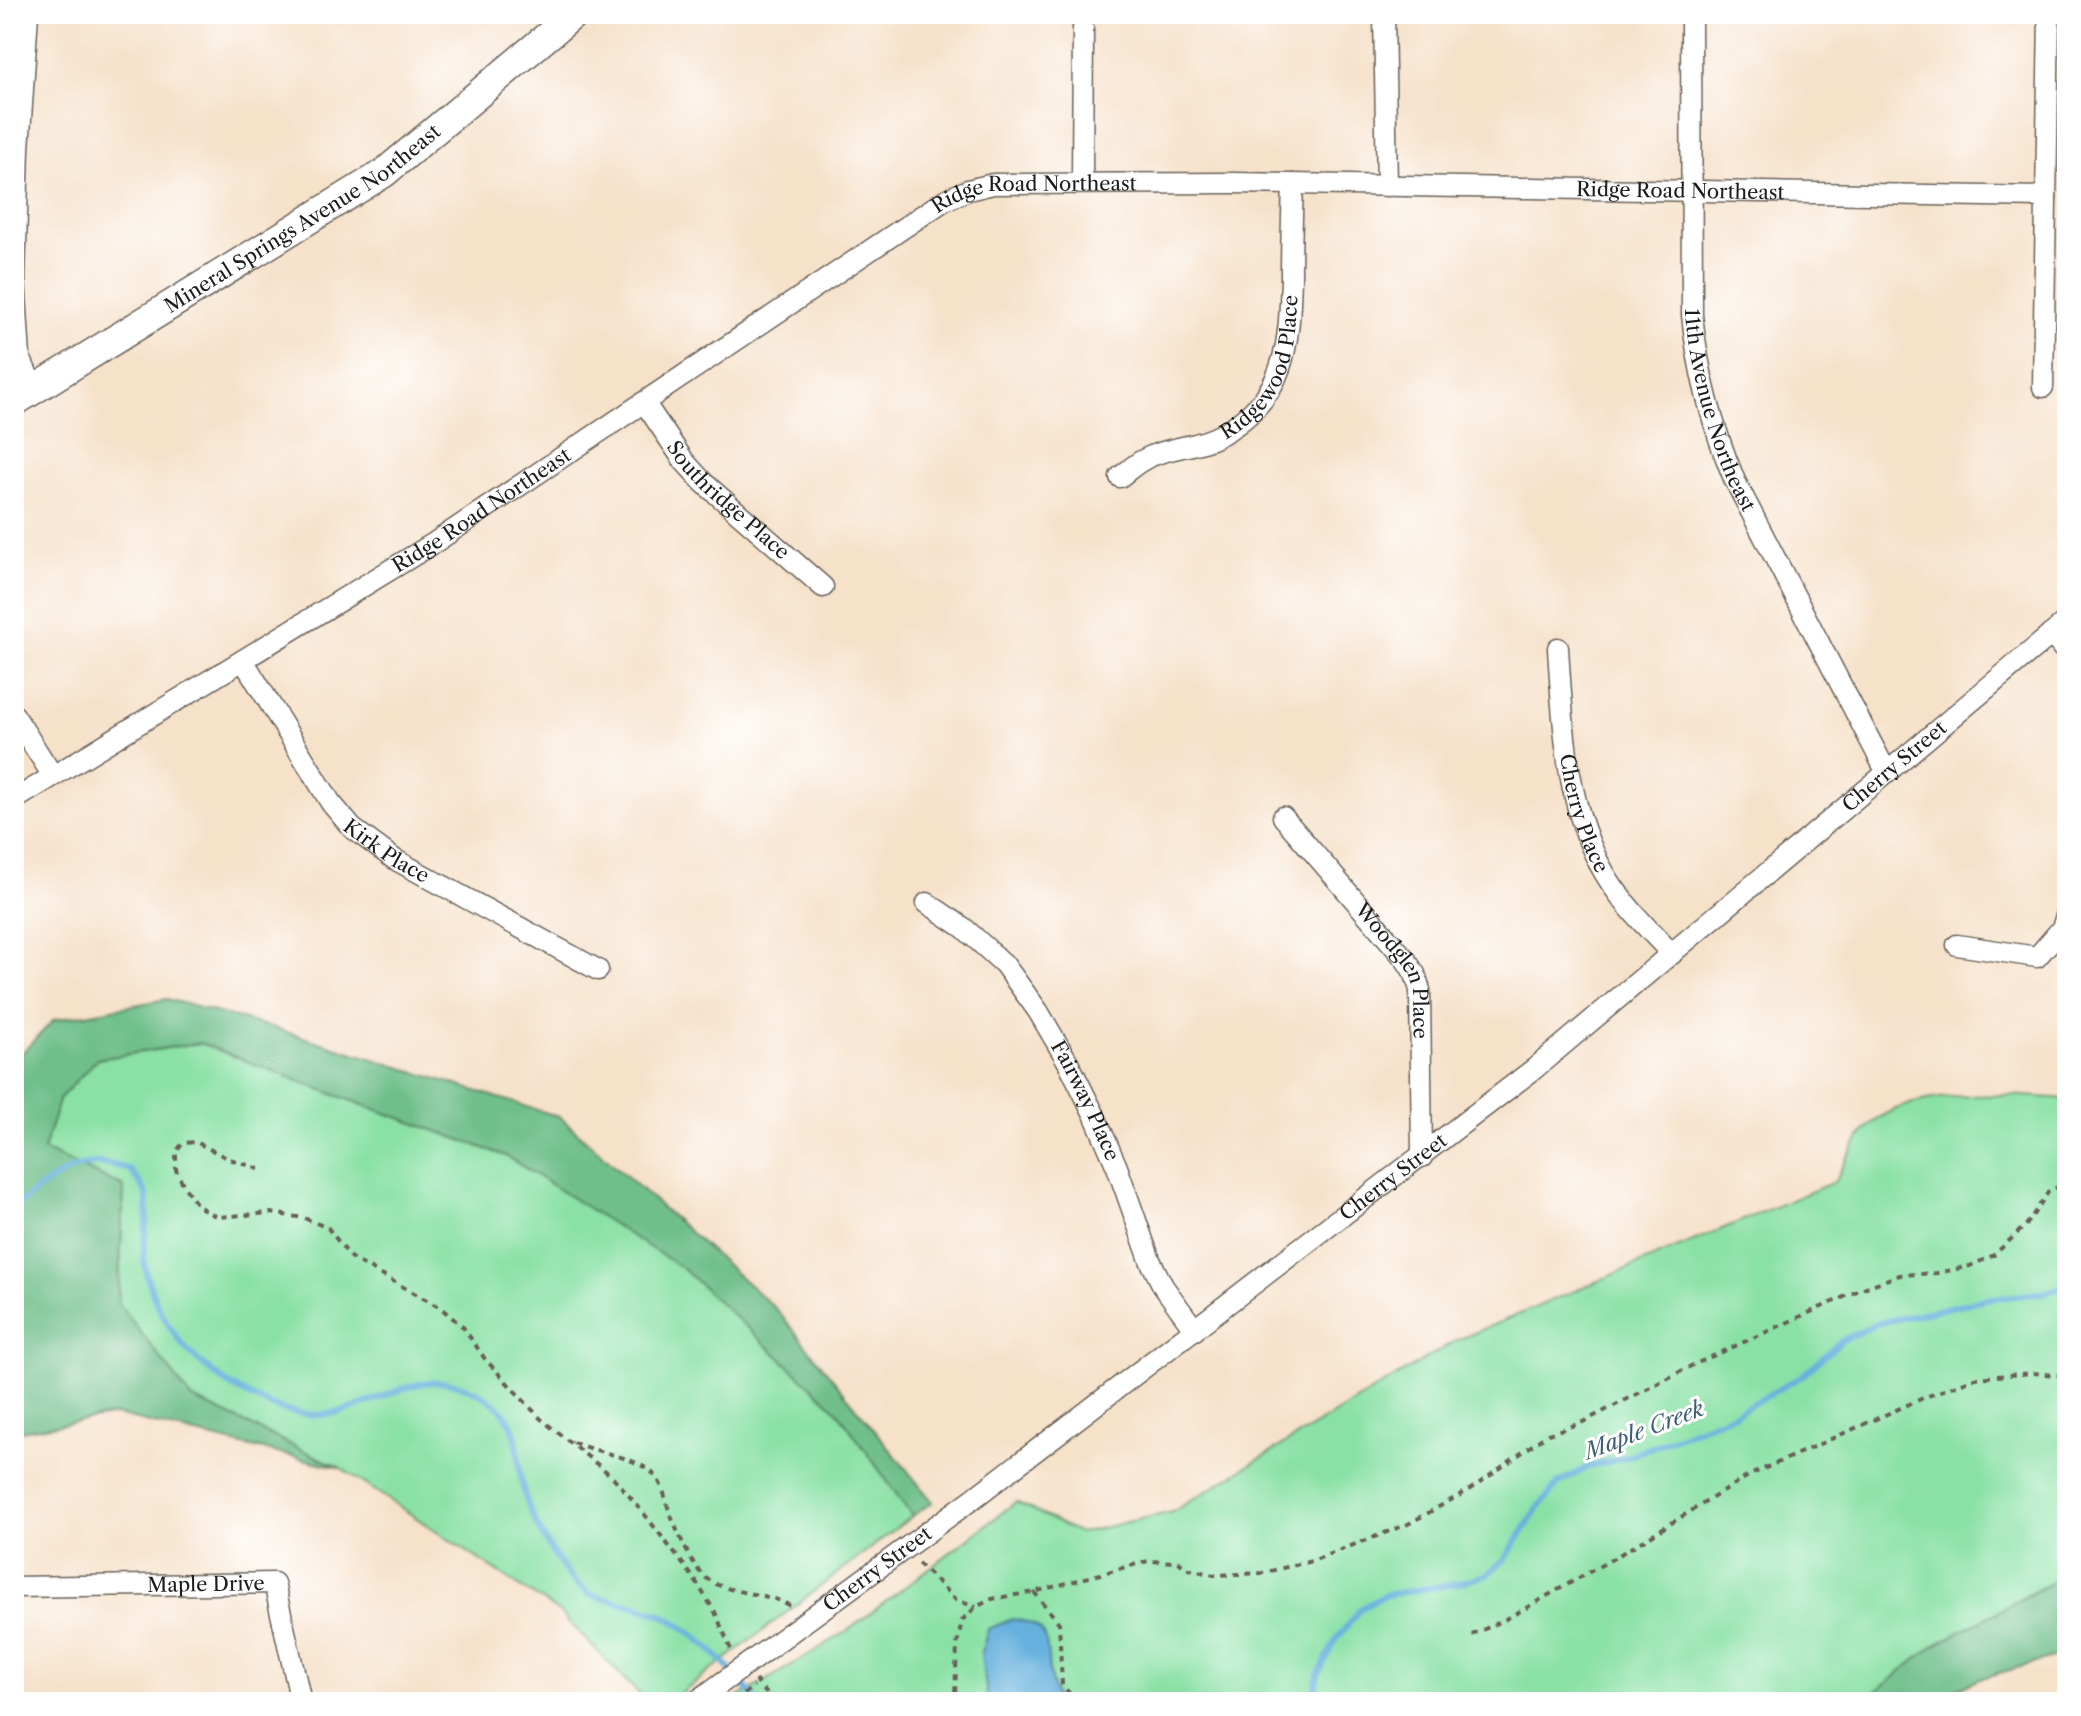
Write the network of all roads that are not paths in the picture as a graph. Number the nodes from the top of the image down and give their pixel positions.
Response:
1 (28, 14) edge
2 (574, 14) edge
3 (1384, 14) edge
4 (1691, 14) edge
5 (2049, 14) edge
6 (1083, 28) dead end
7 (17, 149) edge
8 (1082, 183) junction
9 (1293, 184) junction
10 (1387, 186) junction
11 (1694, 191) junction
12 (2046, 197) junction
13 (2043, 387) dead end
14 (24, 396) edge
15 (644, 402) junction
16 (1120, 477) dead end
17 (823, 587) dead end
18 (2059, 628) edge
19 (1558, 648) dead end
20 (2067, 653) edge
21 (243, 660) junction
22 (14, 715) edge
23 (1887, 773) junction
24 (53, 776) junction
25 (14, 800) edge
26 (1283, 817) dead end
27 (927, 903) dead end
28 (2067, 913) edge
29 (1957, 945) dead end
30 (1672, 954) junction
31 (598, 970) dead end
32 (1422, 1157) junction
33 (1195, 1330) junction
34 (14, 1587) edge
35 (301, 1702) edge
36 (697, 1702) edge

1 - 7 street
2 - 14 main road, Mineral Springs Avenue Northeast
3 - 10 street
4 - 11 street, 11th Avenue Northeast
5 - 12 street
6 - 8 street
7 - 14 street
8 - 9 street, Ridge Road Northeast
8 - 15 street, Ridge Road Northeast
9 - 10 street, Ridge Road Northeast
9 - 16 street, Ridgewood Place
10 - 11 street, Ridge Road Northeast
11 - 12 street, Ridge Road Northeast
11 - 23 street, 11th Avenue Northeast
12 - 13 street
15 - 17 street, Southridge Place
15 - 21 street, Ridge Road Northeast
18 - 20 street
18 - 23 street, Cherry Street
19 - 30 street, Cherry Place
21 - 24 street, Ridge Road Northeast
21 - 31 street, Kirk Place
22 - 24 street
23 - 30 street, Cherry Street
24 - 25 street, Ridge Road Northeast
26 - 32 street, Woodglen Place
27 - 33 street, Fairway Place
28 - 29 street
30 - 32 street, Cherry Street
32 - 33 street, Cherry Street
33 - 36 street, Cherry Street, bridge
34 - 35 street, Maple Drive

